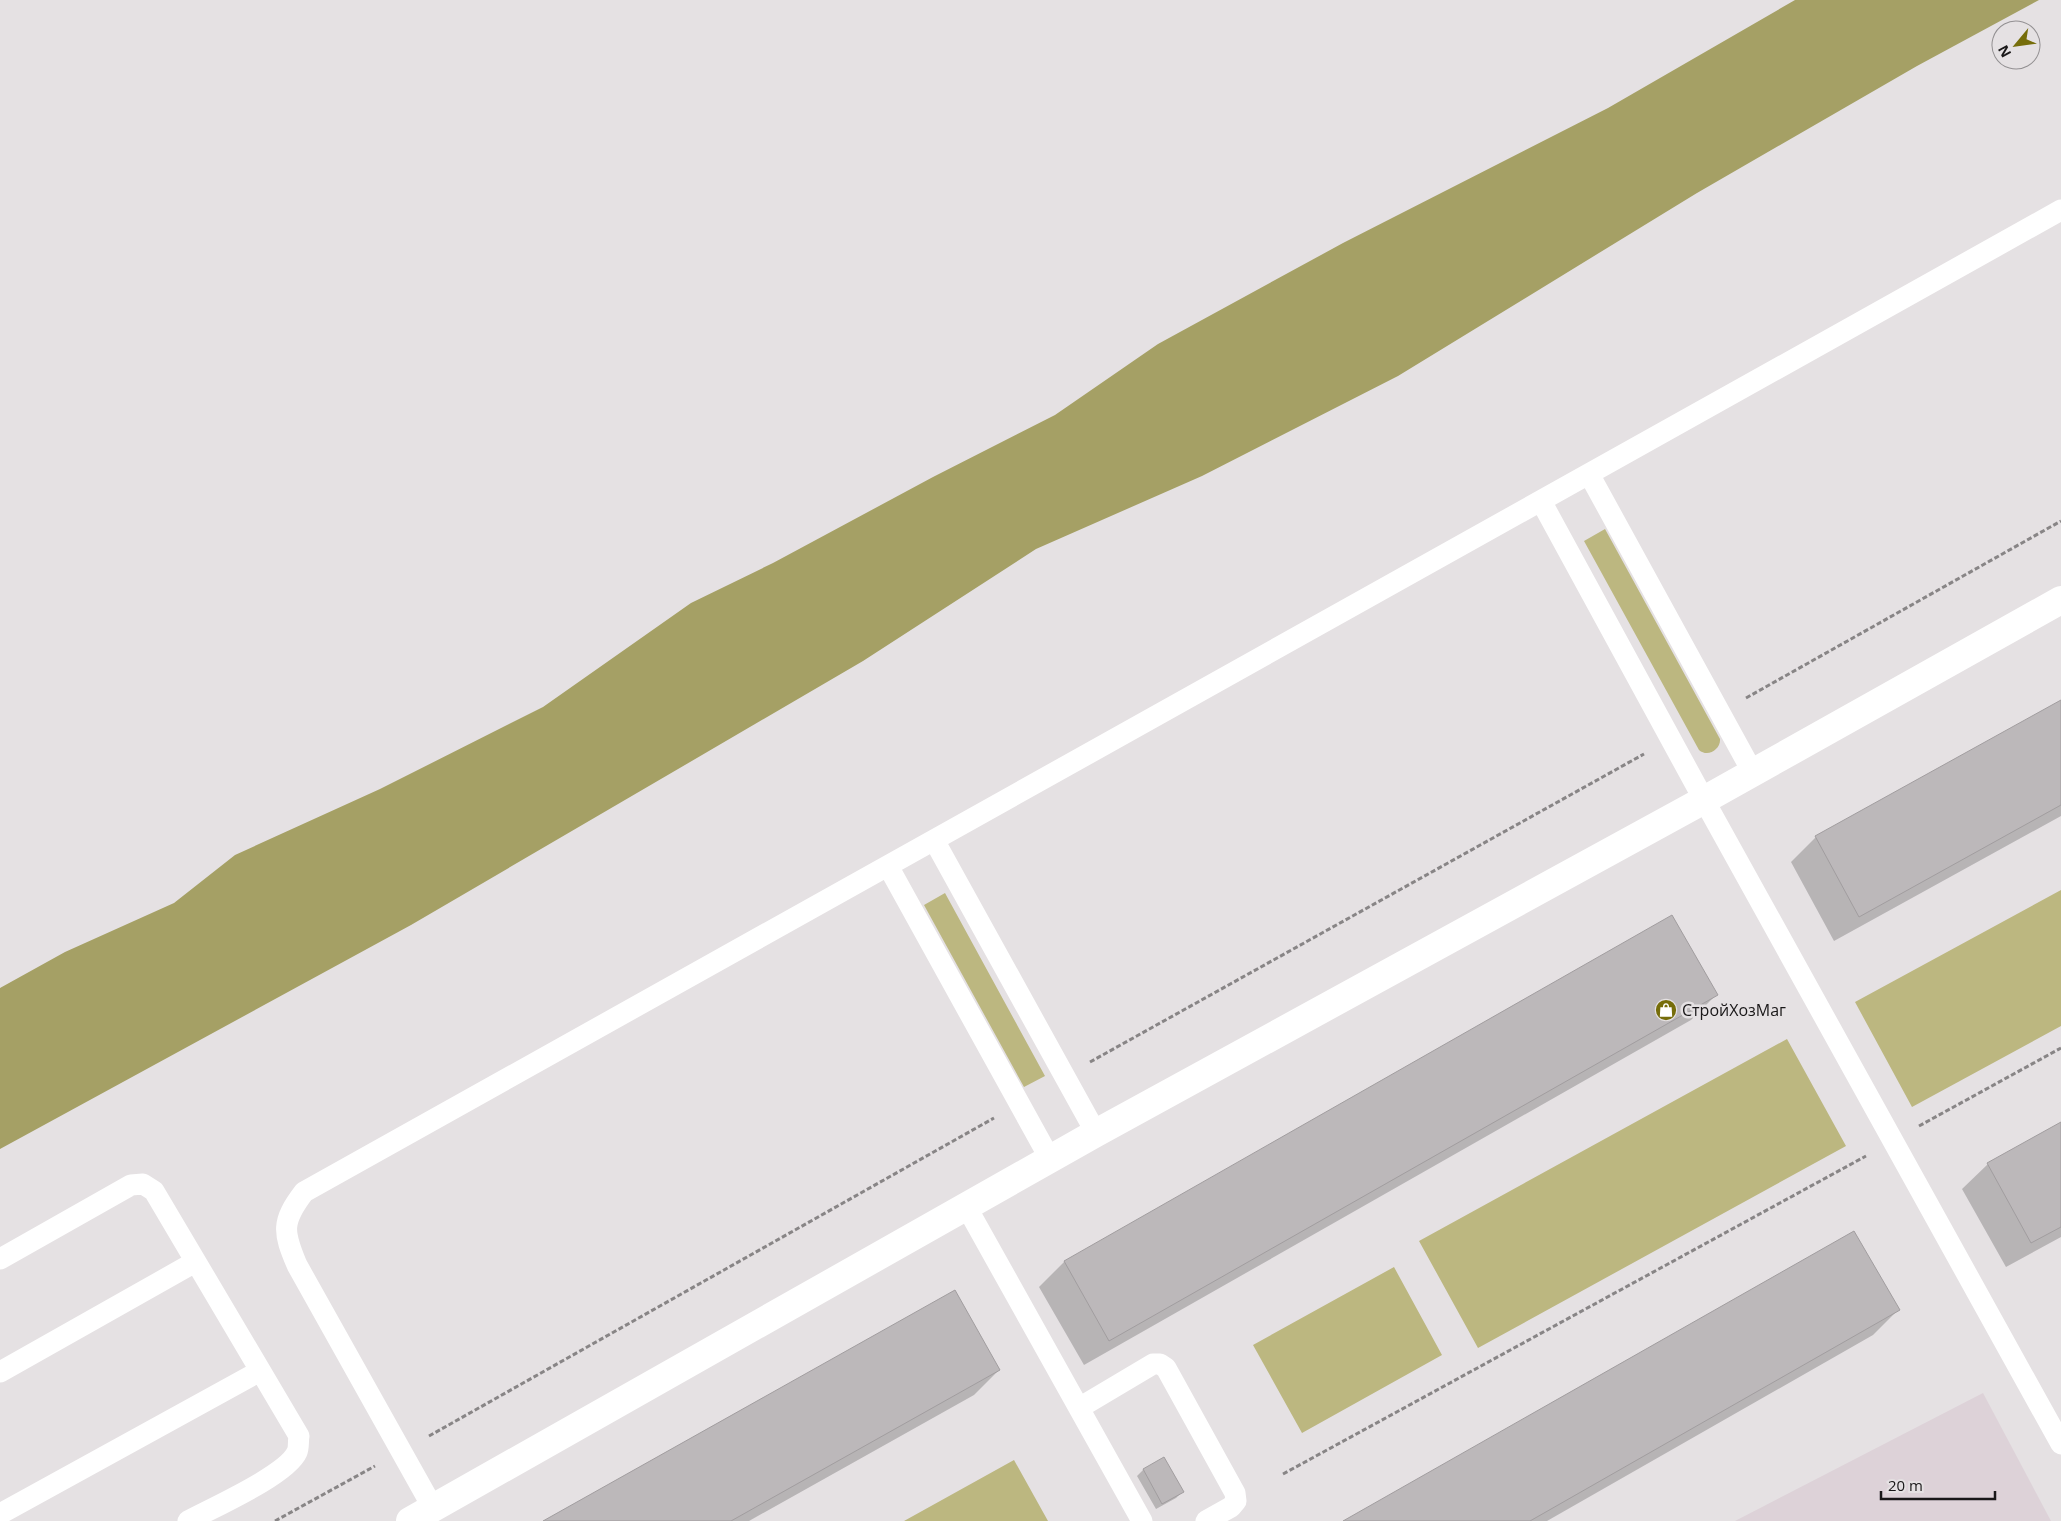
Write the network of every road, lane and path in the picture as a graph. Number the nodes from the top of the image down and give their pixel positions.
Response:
1 (2061, 210) edge
2 (1589, 474) junction
3 (1541, 501) junction
4 (2061, 521) edge
5 (2061, 600) edge
6 (1743, 700) dead end
7 (1652, 750) dead end
8 (1753, 773) junction
9 (1704, 800) junction
10 (934, 840) junction
11 (888, 866) junction
12 (2061, 1048) edge
13 (1065, 1077) junction
14 (1019, 1104) junction
15 (1096, 1133) junction
16 (1893, 1141) junction
17 (1050, 1159) junction
18 (966, 1206) junction
19 (0, 1259) edge
20 (195, 1262) junction
21 (260, 1371) junction
22 (0, 1372) edge
23 (1079, 1408) junction
24 (2061, 1444) edge
25 (401, 1452) junction
26 (1283, 1474) dead end
27 (433, 1508) junction
28 (0, 1514) edge
29 (188, 1521) edge
30 (275, 1521) edge
31 (410, 1521) edge
32 (1142, 1521) edge
33 (1206, 1521) edge

1 - 2 lane
2 - 3 lane
2 - 8 lane
3 - 9 lane
3 - 10 lane
4 - 6 path
5 - 8 street
7 - 13 path
8 - 9 street
9 - 15 street
9 - 16 lane
10 - 11 lane
10 - 13 lane
11 - 14 lane
11 - 25 lane
12 - 16 path
13 - 15 lane
14 - 17 lane
14 - 25 path
15 - 17 street
16 - 24 lane
16 - 26 path
17 - 18 street
18 - 23 lane
18 - 27 street
19 - 20 lane
20 - 21 lane
20 - 22 lane
21 - 28 lane
21 - 29 lane
23 - 32 lane
23 - 33 lane
25 - 27 lane
25 - 30 path
27 - 31 street

